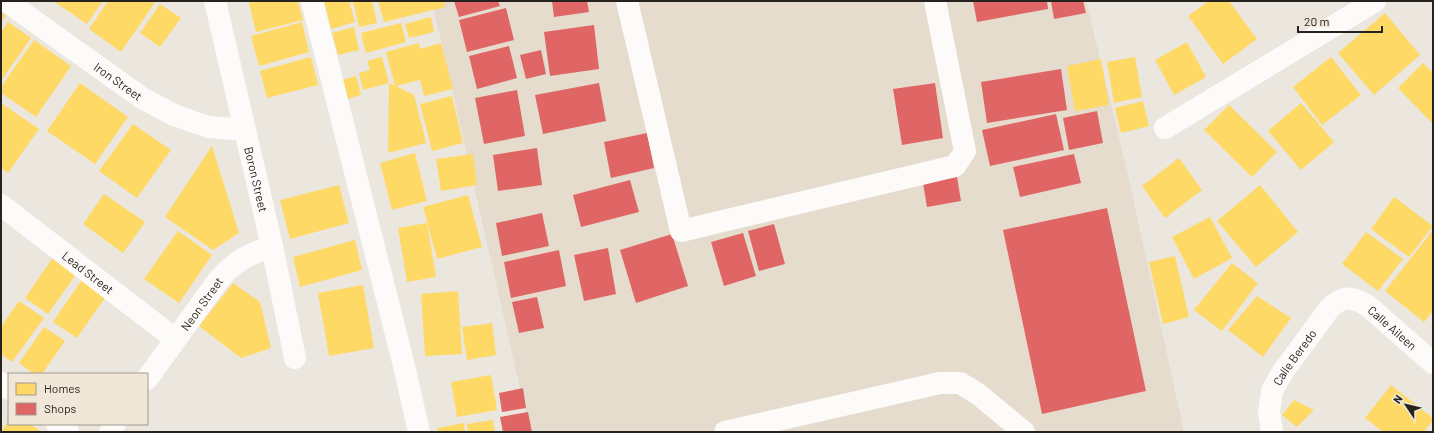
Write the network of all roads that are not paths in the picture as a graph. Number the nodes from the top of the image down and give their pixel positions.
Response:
1 (6, 1) edge
2 (215, 1) edge
3 (312, 1) edge
4 (627, 1) edge
5 (935, 1) edge
6 (1375, 1) edge
7 (1165, 128) dead end
8 (245, 130) junction
9 (1, 205) edge
10 (272, 246) junction
11 (1348, 298) joint
12 (175, 339) junction
13 (295, 358) dead end
14 (1433, 363) edge
15 (148, 378) edge
16 (58, 425) edge
17 (749, 429) edge
18 (68, 432) edge
19 (419, 432) edge
20 (725, 432) edge
21 (1024, 432) edge
22 (1272, 432) edge

1 - 8 street, Iron Street
2 - 8 street, Boron Street
3 - 19 street
4 - 5 street
6 - 7 street
8 - 10 street, Boron Street
9 - 12 street, Lead Street
10 - 12 street, Neon Street
10 - 13 street, Boron Street
11 - 14 street, Calle Aileen
11 - 22 street, Calle Beredo
12 - 15 street, Neon Street
16 - 18 street
17 - 20 street
17 - 21 street

